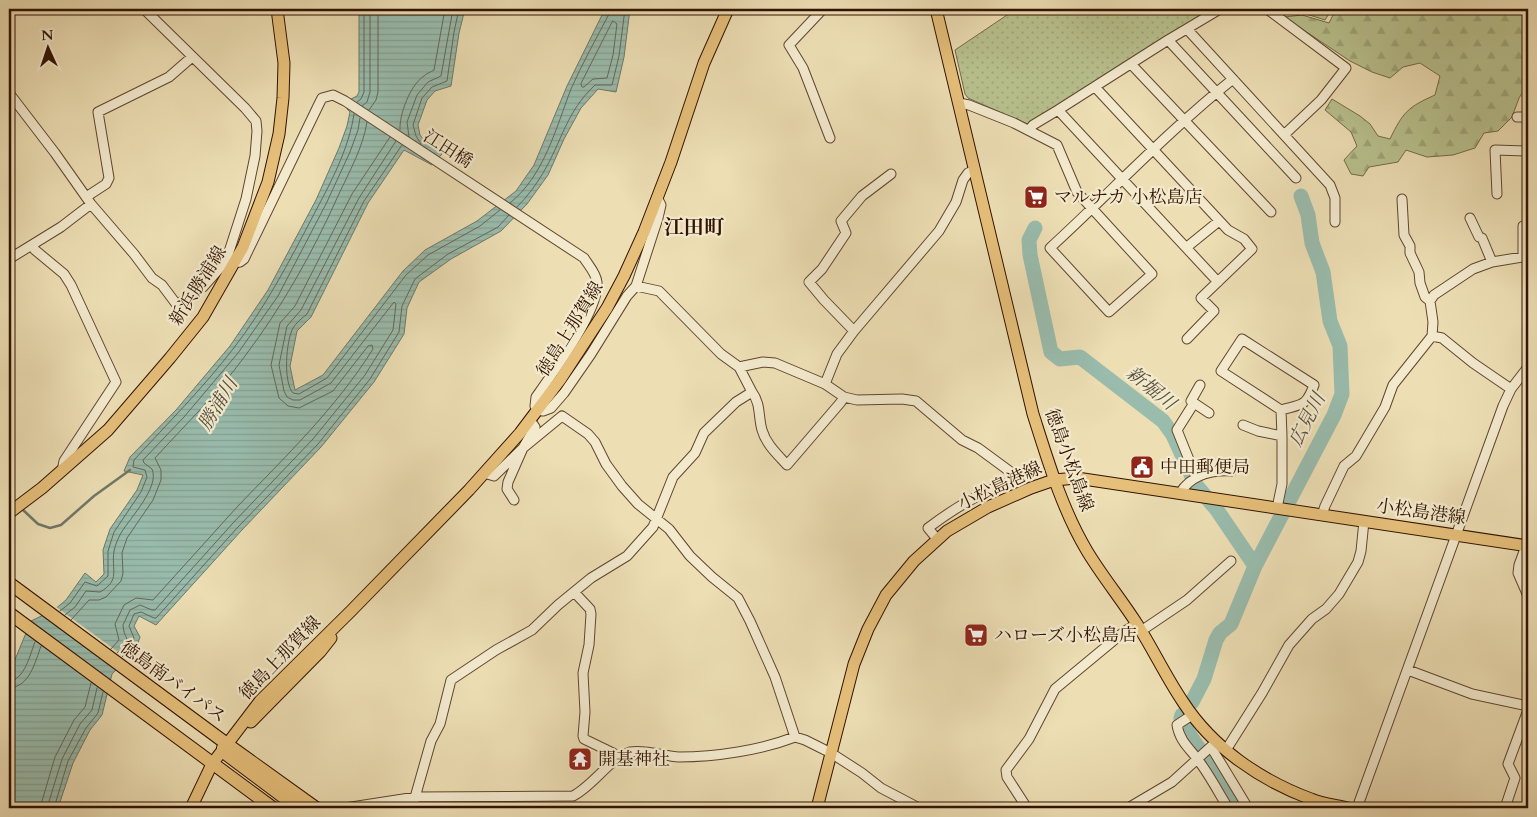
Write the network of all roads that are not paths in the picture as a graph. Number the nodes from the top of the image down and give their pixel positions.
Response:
1 (144, 9) edge
2 (278, 9) edge
3 (728, 9) edge
4 (823, 9) edge
5 (936, 9) edge
6 (1220, 9) edge
7 (1268, 9) edge
8 (1187, 29) junction
9 (1168, 40) junction
10 (192, 57) junction
11 (1131, 64) junction
12 (1234, 80) junction
13 (1095, 87) junction
14 (1217, 92) junction
15 (9, 93) edge
16 (958, 103) junction
17 (1058, 110) junction
18 (1517, 117) dead end
19 (1528, 117) edge
20 (1185, 122) junction
21 (1029, 130) junction
22 (1285, 134) junction
23 (830, 138) dead end
24 (1154, 150) junction
25 (1528, 151) edge
26 (975, 170) junction
27 (891, 174) dead end
28 (1296, 178) dead end
29 (1123, 180) junction
30 (1497, 194) dead end
31 (657, 197) junction
32 (1402, 199) dead end
33 (88, 201) junction
34 (1092, 209) junction
35 (1271, 212) dead end
36 (1470, 218) dead end
37 (1220, 221) junction
38 (1335, 222) dead end
39 (1523, 226) dead end
40 (32, 246) junction
41 (1186, 247) junction
42 (1525, 256) edge
43 (9, 259) edge
44 (231, 261) junction
45 (1492, 262) junction
46 (1218, 282) junction
47 (636, 286) junction
48 (1430, 301) junction
49 (854, 331) junction
50 (1432, 336) junction
51 (1187, 339) dead end
52 (739, 367) junction
53 (1528, 368) edge
54 (824, 384) junction
55 (1200, 386) dead end
56 (1511, 389) junction
57 (752, 392) junction
58 (844, 397) junction
59 (1194, 403) junction
60 (538, 410) junction
61 (1281, 410) junction
62 (1209, 413) dead end
63 (530, 420) junction
64 (1243, 425) dead end
65 (1282, 436) junction
66 (523, 448) junction
67 (62, 471) junction
68 (1232, 471) dead end
69 (484, 473) junction
70 (1196, 477) junction
71 (1054, 480) junction
72 (1180, 493) junction
73 (514, 500) dead end
74 (1282, 509) junction
75 (9, 514) edge
76 (1322, 515) junction
77 (657, 518) junction
78 (1364, 521) junction
79 (1456, 534) junction
80 (937, 538) junction
81 (1527, 546) edge
82 (1231, 561) dead end
83 (9, 583) edge
84 (574, 592) junction
85 (1528, 596) edge
86 (9, 613) edge
87 (1139, 627) junction
88 (1408, 670) junction
89 (1528, 706) edge
90 (1528, 710) edge
91 (1186, 719) junction
92 (795, 737) junction
93 (225, 746) junction
94 (1212, 746) junction
95 (1226, 750) junction
96 (831, 753) junction
97 (619, 758) junction
98 (1199, 758) junction
99 (211, 763) junction
100 (416, 797) junction
101 (258, 804) edge
102 (1312, 804) edge
103 (191, 808) edge
104 (198, 808) edge
105 (273, 808) edge
106 (298, 808) edge
107 (316, 808) edge
108 (345, 808) edge
109 (412, 808) edge
110 (817, 808) edge
111 (919, 808) edge
112 (1027, 808) edge
113 (1128, 808) edge
114 (1228, 808) edge
115 (1248, 808) edge
116 (1348, 808) edge
117 (1357, 808) edge
118 (1505, 808) edge

1 - 10 street
2 - 44 main road, 新浜勝浦線
3 - 31 main road, 徳島上那賀線
4 - 23 street
5 - 16 main road, 徳島小松島線
6 - 8 street
7 - 22 street
8 - 9 street
8 - 12 street
9 - 11 street
9 - 14 street
10 - 33 street
10 - 44 street
11 - 13 street
11 - 20 street
12 - 14 street
12 - 22 street
13 - 17 street
13 - 24 street
14 - 20 street
14 - 28 street
15 - 33 street
16 - 21 street
16 - 26 main road, 徳島小松島線
17 - 21 street
17 - 29 street
18 - 19 street
20 - 24 street
20 - 35 street
21 - 34 street
22 - 38 street
24 - 29 street
24 - 37 street
25 - 30 street
26 - 49 street
26 - 71 main road, 徳島小松島線
27 - 49 street
29 - 34 street
29 - 41 street
31 - 47 street
31 - 60 main road, 徳島上那賀線
32 - 48 street
33 - 40 street
33 - 44 street
34 - 34 street
36 - 45 street
37 - 41 street
37 - 46 street
39 - 42 street
40 - 43 street
40 - 67 street
41 - 46 street
42 - 45 street
44 - 60 street, 江田橋
44 - 67 main road, 新浜勝浦線
45 - 48 street
46 - 51 street
47 - 52 street
47 - 60 street
48 - 50 street
49 - 54 street
50 - 56 street
50 - 76 street
52 - 54 street
52 - 57 street
53 - 56 street
54 - 58 street
55 - 59 street
56 - 79 street
57 - 58 street
57 - 77 street
58 - 80 street
59 - 62 street
59 - 70 street
60 - 63 main road, 徳島上那賀線
61 - 61 street
61 - 65 street
63 - 66 street
63 - 69 main road, 徳島上那賀線
64 - 65 street
65 - 74 street
66 - 69 street
66 - 73 street
66 - 77 street
67 - 75 main road, 新浜勝浦線
68 - 70 street
69 - 93 main road, 徳島上那賀線
70 - 72 street
71 - 72 main road, 小松島港線
71 - 80 main road, 小松島港線
71 - 87 main road, 徳島小松島線
72 - 74 main road, 小松島港線
74 - 76 main road, 小松島港線
76 - 78 main road, 小松島港線
77 - 84 street
77 - 92 street
78 - 79 main road, 小松島港線
78 - 95 street
79 - 81 main road, 小松島港線
79 - 88 street
80 - 96 main road, 小松島港線
81 - 85 street
82 - 87 street
83 - 93 highway, 徳島南バイパス
84 - 97 street
84 - 100 street
86 - 99 highway
87 - 91 main road, 徳島小松島線
87 - 112 street
88 - 89 street
88 - 117 street
90 - 118 street
91 - 94 main road, 徳島小松島線
91 - 98 street
92 - 96 street
92 - 97 street
93 - 99 main road, 徳島上那賀線
93 - 106 highway
93 - 107 highway, 徳島南バイパス
94 - 95 main road, 徳島小松島線
94 - 98 street
94 - 115 street
95 - 102 main road, 徳島小松島線
96 - 110 main road, 小松島港線
96 - 111 street
97 - 100 street
98 - 113 street
98 - 114 street
99 - 101 highway
99 - 103 main road, 徳島上那賀線
99 - 104 main road, 徳島上那賀線
100 - 108 street
100 - 109 street
101 - 105 highway
102 - 116 main road, 徳島小松島線

